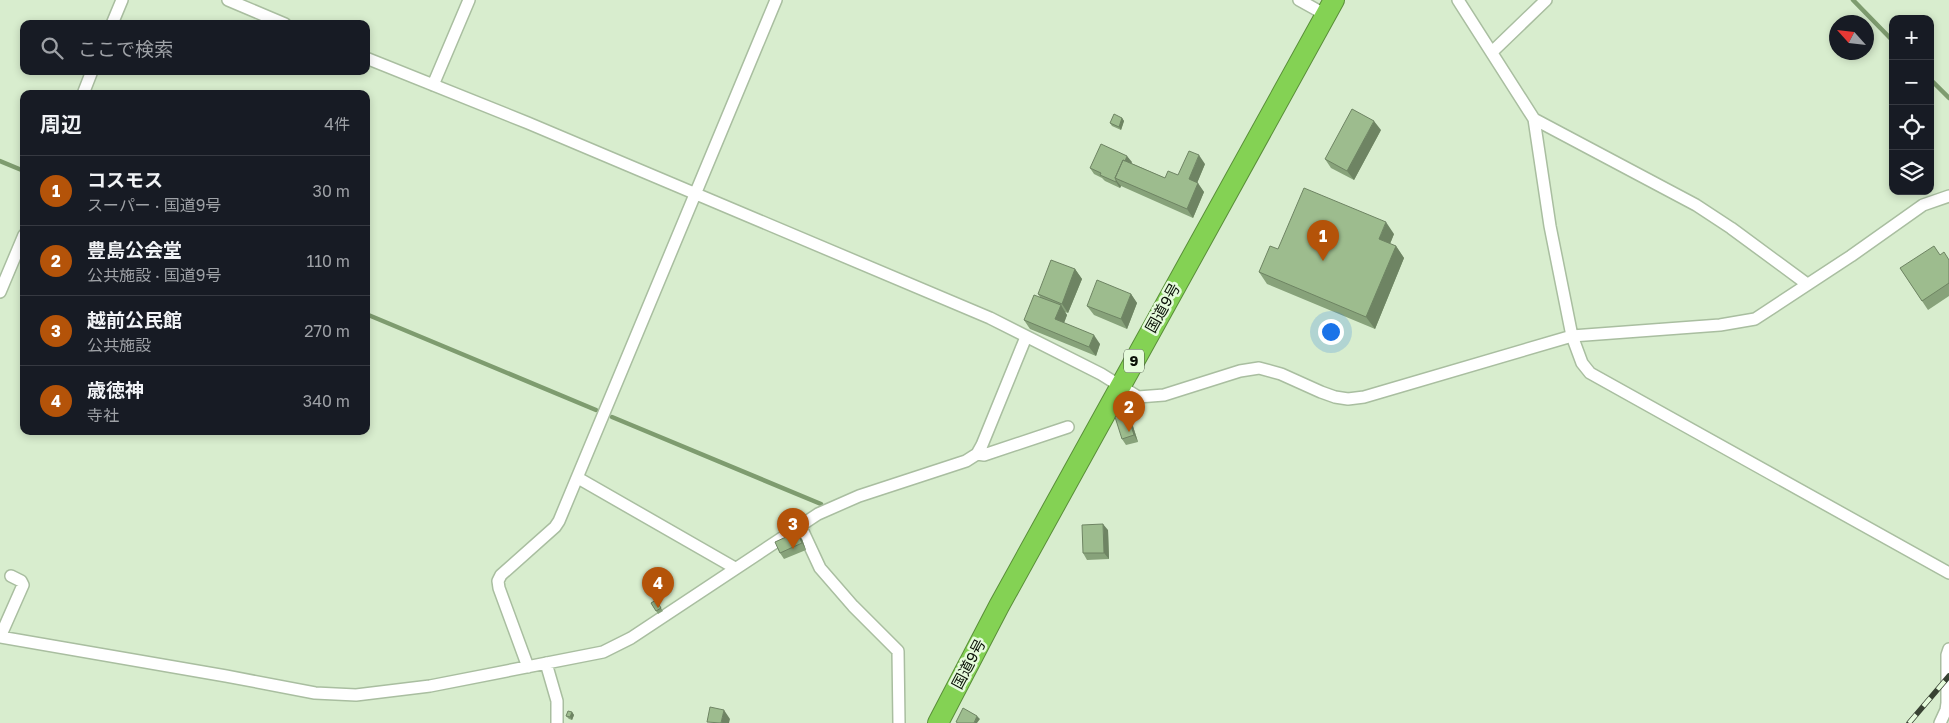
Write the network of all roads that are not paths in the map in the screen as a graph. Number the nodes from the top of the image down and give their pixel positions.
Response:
1 (122, 0) edge
2 (228, 0) edge
3 (468, 0) edge
4 (776, 0) edge
5 (1299, 0) edge
6 (1458, 0) edge
7 (1546, 0) edge
8 (1330, 7) edge
9 (114, 20) edge
10 (276, 20) edge
11 (1492, 52) junction
12 (370, 60) edge
13 (90, 75) edge
14 (433, 85) junction
15 (85, 90) edge
16 (1534, 119) junction
17 (696, 194) junction
18 (1949, 196) edge
19 (20, 245) edge
20 (1807, 284) junction
21 (0, 292) edge
22 (1572, 336) junction
23 (1026, 337) junction
24 (1120, 387) junction
25 (1068, 427) dead end
26 (977, 454) junction
27 (578, 478) junction
28 (800, 525) junction
29 (735, 568) junction
30 (1949, 573) edge
31 (11, 576) dead end
32 (0, 637) edge
33 (1949, 649) edge
34 (546, 663) junction
35 (528, 667) junction
36 (1948, 710) edge
37 (557, 723) edge
38 (899, 723) edge
39 (938, 723) edge
40 (1940, 723) edge

1 - 9 street
2 - 10 street
3 - 14 street
4 - 17 street
5 - 8 street
6 - 11 street
7 - 11 street
8 - 24 highway, 国道9号 / 9
11 - 16 street
12 - 14 street
13 - 15 street
14 - 17 street
16 - 20 street
16 - 22 street
17 - 23 street
17 - 27 street
18 - 20 street
19 - 21 street
20 - 22 street
22 - 24 street
22 - 30 street
23 - 24 street
23 - 26 street
24 - 39 highway, 国道9号 / 9
25 - 26 street
26 - 28 street
27 - 29 street
27 - 35 street
28 - 29 street
28 - 38 street
29 - 34 street
31 - 32 street
32 - 35 street
33 - 36 street
34 - 35 street
34 - 37 street
36 - 40 street

